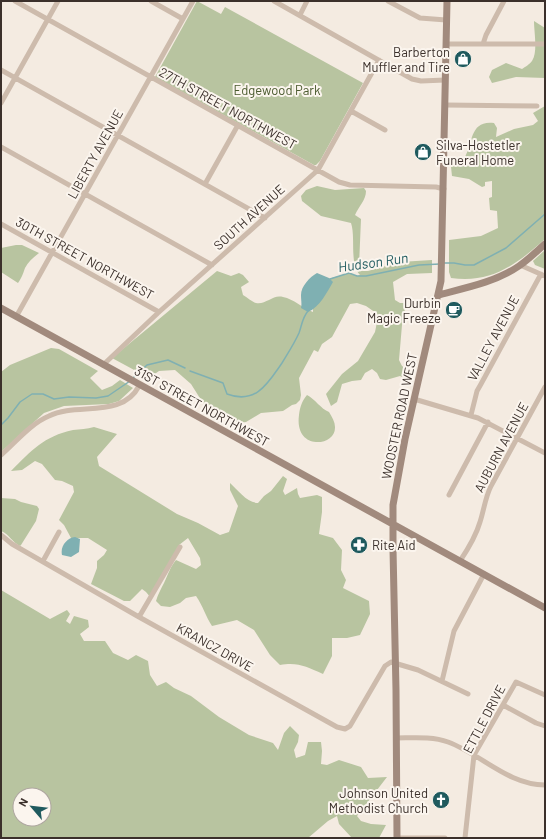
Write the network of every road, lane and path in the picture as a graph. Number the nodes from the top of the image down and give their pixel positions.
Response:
1 (15, 1) edge
2 (58, 1) edge
3 (151, 1) edge
4 (193, 1) edge
5 (274, 1) edge
6 (307, 1) edge
7 (388, 1) edge
8 (447, 1) edge
9 (504, 1) edge
10 (300, 16) junction
11 (183, 19) junction
12 (48, 20) junction
13 (446, 20) junction
14 (446, 44) junction
15 (483, 44) junction
16 (545, 44) edge
17 (379, 60) junction
18 (1, 70) edge
19 (15, 78) junction
20 (150, 78) junction
21 (445, 80) junction
22 (1, 103) edge
23 (445, 105) junction
24 (537, 106) dead end
25 (351, 111) junction
26 (238, 126) junction
27 (385, 130) dead end
28 (118, 135) junction
29 (1, 147) edge
30 (318, 170) junction
31 (205, 184) junction
32 (444, 189) junction
33 (85, 194) junction
34 (265, 218) junction
35 (1, 224) edge
36 (545, 244) edge
37 (53, 252) junction
38 (212, 265) junction
39 (520, 265) junction
40 (543, 275) edge
41 (438, 295) junction
42 (1, 308) edge
43 (159, 312) junction
44 (16, 317) junction
45 (103, 364) junction
46 (133, 382) junction
47 (545, 387) edge
48 (414, 399) junction
49 (471, 415) junction
50 (488, 422) junction
51 (517, 438) junction
52 (545, 453) edge
53 (1, 455) edge
54 (449, 495) dead end
55 (393, 524) junction
56 (59, 532) dead end
57 (1, 534) edge
58 (180, 547) dead end
59 (43, 561) junction
60 (460, 561) junction
61 (484, 574) junction
62 (545, 608) edge
63 (140, 617) junction
64 (396, 663) junction
65 (442, 681) junction
66 (468, 694) dead end
67 (545, 695) edge
68 (503, 705) junction
69 (545, 726) edge
70 (396, 738) junction
71 (474, 755) junction
72 (545, 785) edge
73 (396, 838) edge
74 (401, 838) edge
75 (445, 838) edge
76 (465, 838) edge

1 - 12 street, 27TH STREET NORTHWEST
2 - 12 street
3 - 11 street
4 - 11 street, LIBERTY AVENUE
5 - 10 street
6 - 10 street
7 - 13 street
8 - 13 main road, WOOSTER ROAD WEST
9 - 15 street
10 - 17 street
11 - 20 street, LIBERTY AVENUE
12 - 19 street
12 - 20 street, 27TH STREET NORTHWEST
13 - 14 main road, WOOSTER ROAD WEST
14 - 15 street
14 - 21 main road, WOOSTER ROAD WEST
15 - 16 street
17 - 21 street
17 - 25 street, SOUTH AVENUE
18 - 19 street
19 - 22 street
19 - 28 street
20 - 26 street, 27TH STREET NORTHWEST
20 - 28 street, LIBERTY AVENUE
21 - 23 main road, WOOSTER ROAD WEST
23 - 24 street
23 - 32 main road, WOOSTER ROAD WEST
25 - 27 street
25 - 30 street, SOUTH AVENUE
26 - 30 street, 27TH STREET NORTHWEST
26 - 31 street
28 - 31 street
28 - 33 street, LIBERTY AVENUE
29 - 33 street
30 - 32 street, 27TH STREET NORTHWEST
30 - 34 street, SOUTH AVENUE
31 - 34 street
32 - 41 main road, WOOSTER ROAD WEST
33 - 37 street, LIBERTY AVENUE
33 - 38 street
34 - 38 street, SOUTH AVENUE
35 - 37 street, 30TH STREET NORTHWEST
36 - 39 main road
37 - 43 street, 30TH STREET NORTHWEST
37 - 44 street, LIBERTY AVENUE
38 - 43 street, SOUTH AVENUE
39 - 40 street
39 - 41 main road
40 - 49 street, VALLEY AVENUE
41 - 48 main road, WOOSTER ROAD WEST
42 - 44 main road, 31ST STREET NORTHWEST
43 - 45 street, SOUTH AVENUE
44 - 45 main road, 31ST STREET NORTHWEST
45 - 46 main road, 31ST STREET NORTHWEST
46 - 53 street
46 - 55 main road, 31ST STREET NORTHWEST
47 - 51 street, AUBURN AVENUE
48 - 49 street
48 - 55 main road, WOOSTER ROAD WEST
49 - 50 street
50 - 51 street
50 - 54 street
51 - 52 street
51 - 60 street, AUBURN AVENUE
55 - 60 main road, 31ST STREET NORTHWEST
55 - 64 main road, WOOSTER ROAD WEST
56 - 59 street
57 - 59 street, KRANCZ DRIVE
58 - 63 street
59 - 63 street, KRANCZ DRIVE
60 - 61 main road, 31ST STREET NORTHWEST
61 - 62 main road, 31ST STREET NORTHWEST
61 - 65 street
63 - 64 street, KRANCZ DRIVE
64 - 65 street
64 - 70 main road, WOOSTER ROAD WEST
65 - 66 street
67 - 68 street, ETTLE DRIVE
68 - 69 street
68 - 71 street, ETTLE DRIVE
70 - 71 street
70 - 73 main road, WOOSTER ROAD WEST
71 - 72 street
71 - 76 street, ETTLE DRIVE
74 - 75 street

